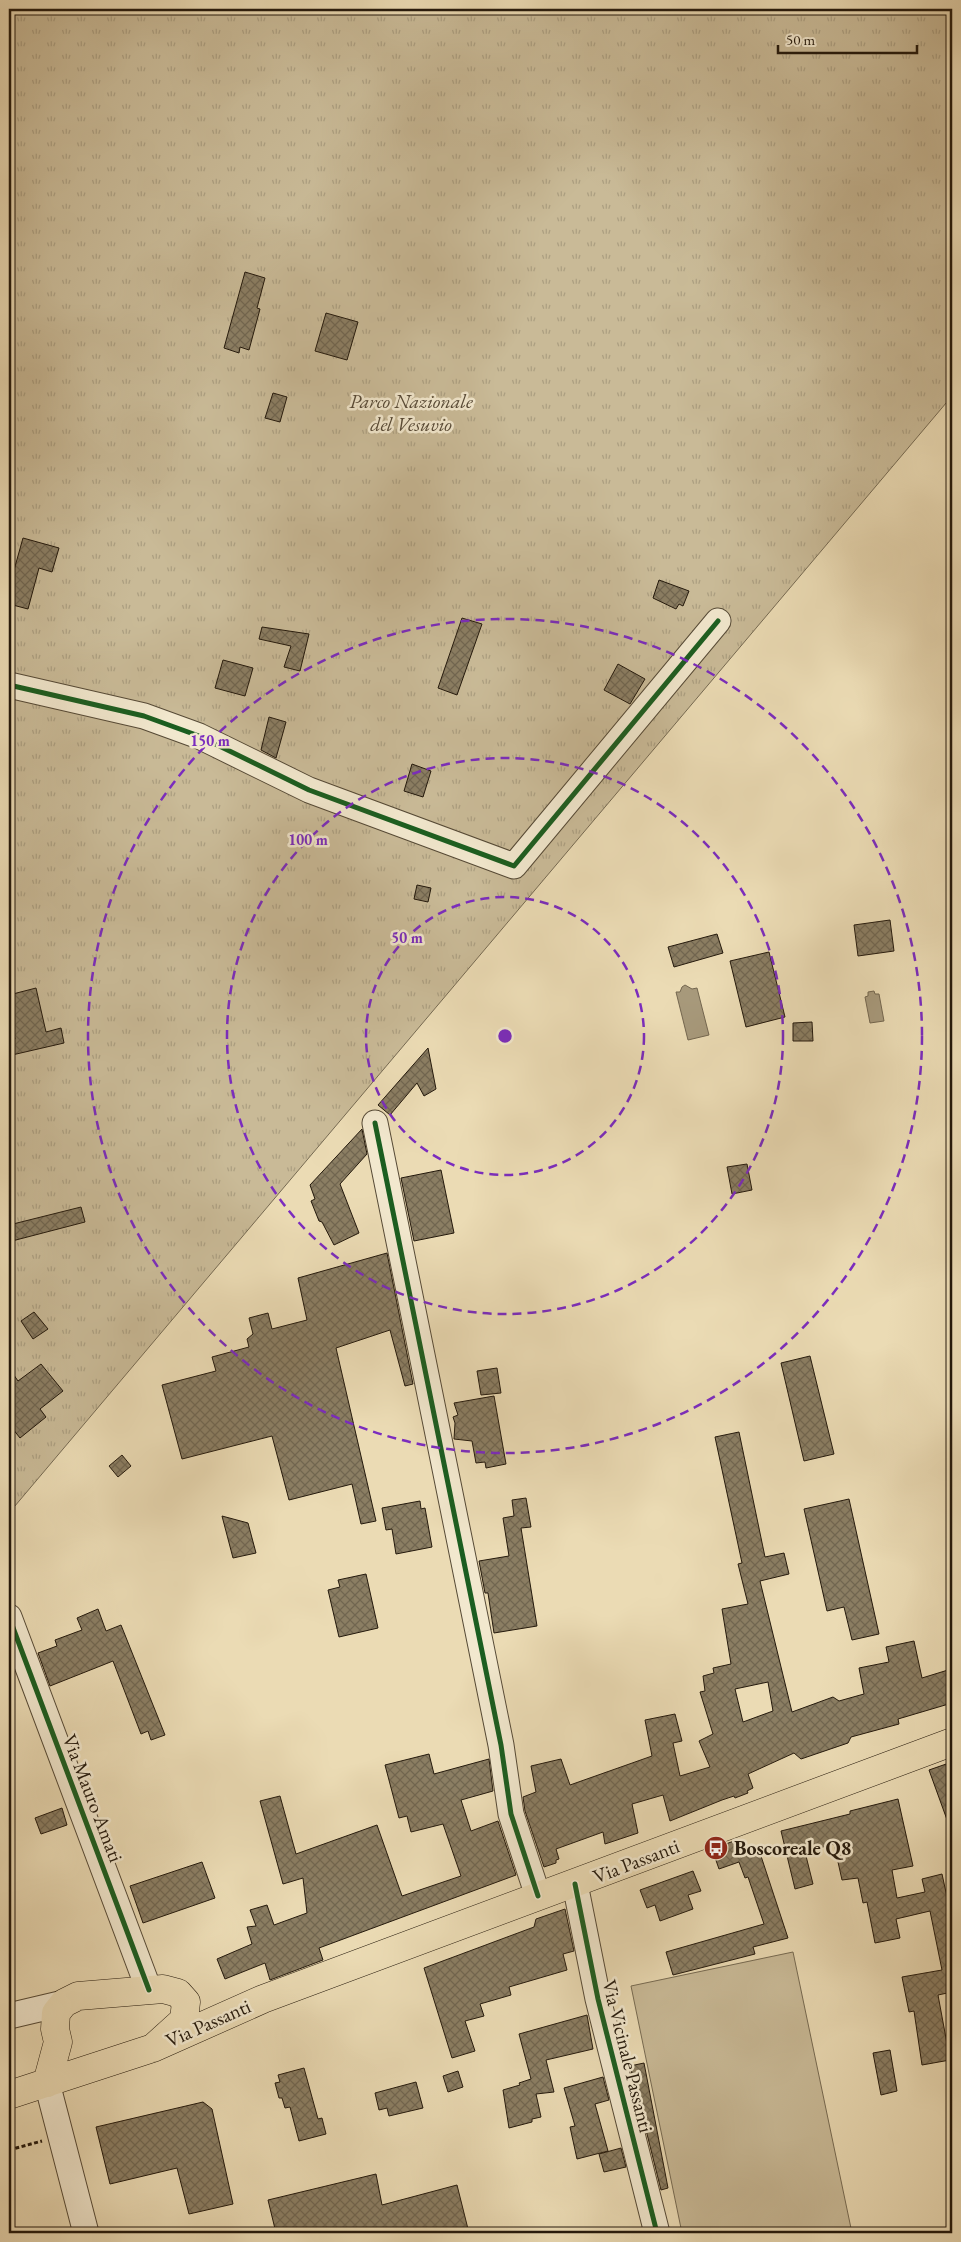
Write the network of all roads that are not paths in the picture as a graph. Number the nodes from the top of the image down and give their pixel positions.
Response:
1 (718, 621) dead end
2 (9, 685) edge
3 (376, 1123) dead end
4 (9, 1617) edge
5 (952, 1742) edge
6 (575, 1884) junction
7 (538, 1896) junction
8 (149, 1990) junction
9 (263, 1999) junction
10 (186, 2002) junction
11 (64, 2003) junction
12 (9, 2018) edge
13 (56, 2036) junction
14 (153, 2048) junction
15 (119, 2059) junction
16 (47, 2083) junction
17 (9, 2095) edge
18 (86, 2233) edge
19 (657, 2233) edge

1 - 2 street
3 - 7 street
4 - 8 street, Via Mauro Amati
5 - 6 main road, Via Passanti
6 - 7 main road, Via Passanti
6 - 19 street, Via Vicinale Passanti
7 - 9 main road, Via Passanti
8 - 10 main road, Via Passanti
8 - 11 main road, Via Passanti
9 - 10 main road, Via Passanti
9 - 14 main road, Via Passanti
10 - 14 main road, Via Passanti
11 - 12 street
11 - 13 main road
12 - 13 street
13 - 15 main road, Via Passanti
13 - 16 main road
14 - 15 main road, Via Passanti
15 - 16 main road, Via Passanti
16 - 17 main road, Via Passanti
16 - 18 street

